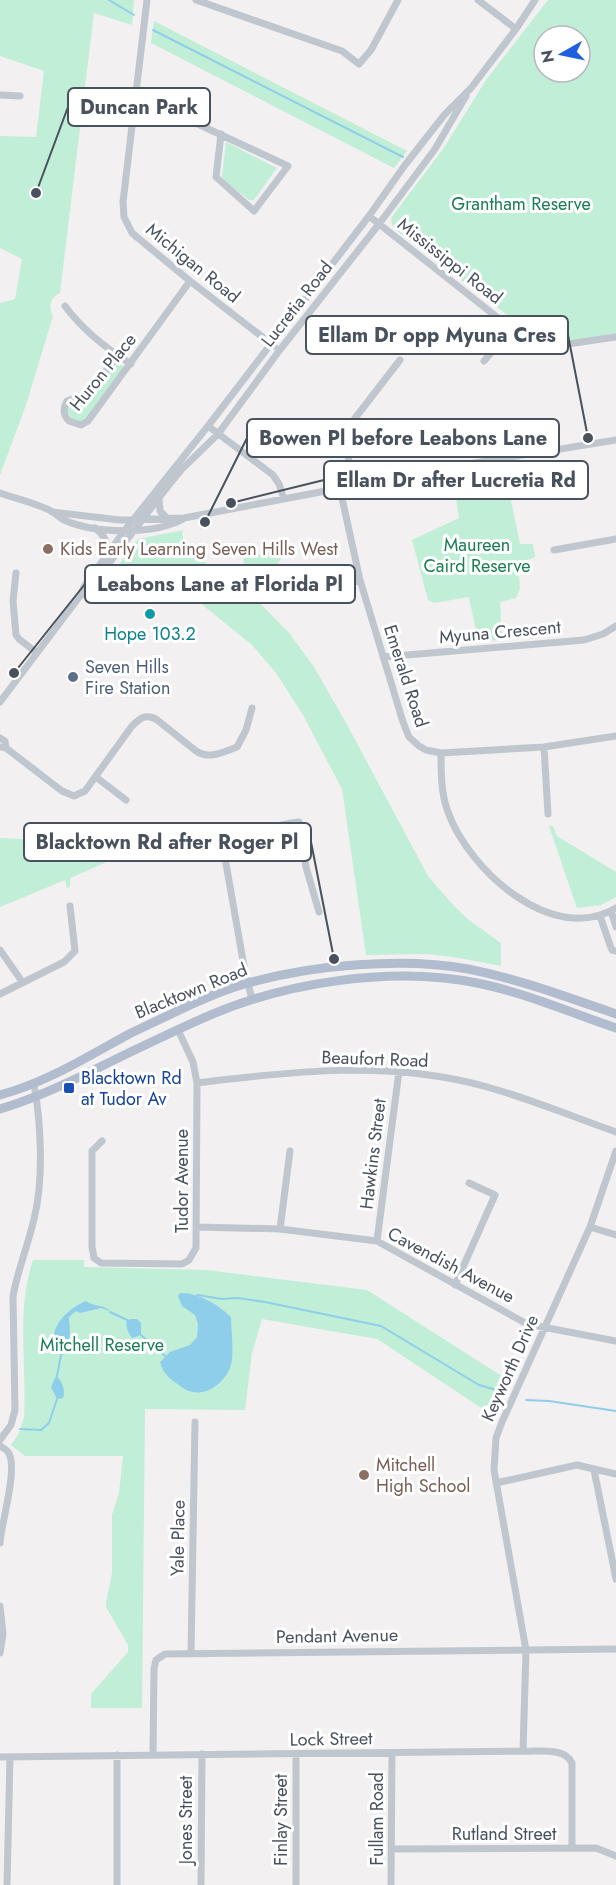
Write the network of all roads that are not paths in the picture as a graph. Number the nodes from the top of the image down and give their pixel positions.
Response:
1 (147, 0) edge
2 (196, 0) edge
3 (398, 0) edge
4 (478, 0) edge
5 (535, 0) edge
6 (516, 29) junction
7 (471, 88) junction
8 (0, 95) edge
9 (20, 96) dead end
10 (132, 112) junction
11 (221, 134) junction
12 (369, 216) junction
13 (379, 224) junction
14 (190, 281) junction
15 (65, 306) dead end
16 (512, 329) junction
17 (616, 337) edge
18 (271, 343) junction
19 (279, 351) junction
20 (118, 356) junction
21 (400, 360) dead end
22 (484, 361) dead end
23 (131, 364) junction
24 (208, 426) junction
25 (218, 434) junction
26 (616, 440) edge
27 (353, 486) junction
28 (340, 489) junction
29 (0, 492) edge
30 (159, 498) junction
31 (284, 500) junction
32 (52, 512) junction
33 (167, 518) junction
34 (184, 518) junction
35 (133, 520) junction
36 (142, 520) junction
37 (93, 527) junction
38 (125, 530) junction
39 (135, 530) junction
40 (616, 539) edge
41 (554, 550) dead end
42 (108, 554) junction
43 (16, 573) dead end
44 (360, 580) junction
45 (80, 596) junction
46 (298, 597) dead end
47 (616, 626) edge
48 (37, 653) junction
49 (383, 657) junction
50 (0, 702) edge
51 (252, 708) dead end
52 (616, 736) edge
53 (0, 738) edge
54 (3, 747) edge
55 (544, 747) junction
56 (441, 753) junction
57 (96, 777) junction
58 (126, 800) dead end
59 (548, 814) dead end
60 (70, 906) dead end
61 (613, 910) edge
62 (319, 912) dead end
63 (600, 916) junction
64 (616, 927) edge
65 (0, 950) edge
66 (616, 951) edge
67 (23, 983) junction
68 (248, 983) junction
69 (0, 994) edge
70 (252, 999) junction
71 (616, 1014) edge
72 (616, 1028) edge
73 (178, 1030) junction
74 (399, 1071) junction
75 (197, 1083) junction
76 (34, 1084) junction
77 (0, 1095) edge
78 (36, 1097) junction
79 (0, 1109) edge
80 (616, 1132) edge
81 (102, 1141) dead end
82 (290, 1151) dead end
83 (616, 1151) edge
84 (469, 1183) dead end
85 (197, 1227) junction
86 (590, 1227) junction
87 (280, 1229) junction
88 (616, 1235) edge
89 (377, 1241) junction
90 (455, 1285) junction
91 (545, 1328) junction
92 (616, 1341) edge
93 (195, 1422) dead end
94 (0, 1440) edge
95 (0, 1446) edge
96 (594, 1470) junction
97 (616, 1474) edge
98 (496, 1484) junction
99 (0, 1543) edge
100 (616, 1579) edge
101 (0, 1606) edge
102 (616, 1649) edge
103 (526, 1650) junction
104 (0, 1653) edge
105 (191, 1654) junction
106 (523, 1751) junction
107 (392, 1753) junction
108 (202, 1754) junction
109 (117, 1755) junction
110 (153, 1755) junction
111 (296, 1755) junction
112 (10, 1756) junction
113 (0, 1757) edge
114 (572, 1848) junction
115 (392, 1849) junction
116 (616, 1856) edge
117 (8, 1885) edge
118 (117, 1885) edge
119 (201, 1885) edge
120 (296, 1885) edge
121 (392, 1885) edge

1 - 10 street, Michigan Road
2 - 3 street
4 - 6 street
5 - 6 street, Lucretia Road
6 - 7 street, Lucretia Road
7 - 12 street, Lucretia Road
7 - 13 street, Lucretia Road
8 - 9 street
10 - 11 street
10 - 14 street, Michigan Road
11 - 11 street
12 - 13 street, Mississippi Road
12 - 18 street, Lucretia Road
13 - 16 street, Mississippi Road
13 - 19 street, Lucretia Road
14 - 18 street, Michigan Road
14 - 23 street, Huron Place
15 - 20 street
16 - 17 street, Mississippi Road
16 - 22 street
18 - 19 street, Michigan Road
18 - 24 street, Lucretia Road
19 - 25 street, Lucretia Road
20 - 23 street
20 - 23 street, Huron Place
21 - 27 street
24 - 25 street
24 - 35 street, Lucretia Road
25 - 30 street, Lucretia Road
25 - 31 street
26 - 27 street
27 - 28 street
28 - 31 street
28 - 44 street, Emerald Road
29 - 32 street
30 - 33 street
30 - 36 street, Lucretia Road
31 - 34 street
32 - 35 street
32 - 37 street
33 - 34 street
33 - 36 street
34 - 39 street
35 - 36 street
35 - 38 street, Lucretia Road
36 - 39 street, Lucretia Road
37 - 38 street
37 - 42 street
38 - 39 street
38 - 42 street, Lucretia Road
39 - 45 street, Lucretia Road
40 - 41 street
42 - 45 street, Lucretia Road
43 - 48 street
44 - 46 street
44 - 49 street, Emerald Road
45 - 48 street
47 - 49 street, Myuna Crescent
48 - 50 street
49 - 56 street, Emerald Road
51 - 57 street
52 - 55 street, Emerald Road
53 - 54 street
54 - 57 street
55 - 56 street, Emerald Road
55 - 59 street
56 - 63 street
57 - 58 street
60 - 67 street
61 - 63 street
61 - 64 street
62 - 68 street
63 - 66 street
65 - 67 street
67 - 69 street
68 - 70 street
68 - 71 main road, Blacktown Road
68 - 76 main road, Blacktown Road
70 - 72 main road
70 - 73 main road
73 - 75 street, Tudor Avenue
73 - 78 main road
74 - 75 street, Beaufort Road
74 - 80 street, Beaufort Road
74 - 89 street, Hawkins Street
75 - 85 street, Tudor Avenue
76 - 77 main road, Blacktown Road
76 - 78 street
78 - 79 main road
78 - 94 street
81 - 85 street, Tudor Avenue
82 - 87 street
83 - 86 street, Keyworth Drive
84 - 90 street
85 - 87 street, Cavendish Avenue
86 - 88 street
86 - 91 street, Keyworth Drive
87 - 89 street, Cavendish Avenue
89 - 90 street, Cavendish Avenue
90 - 91 street, Cavendish Avenue
91 - 92 street, Cavendish Avenue
91 - 98 street, Keyworth Drive
93 - 105 street, Yale Place
95 - 99 street
96 - 97 street
96 - 98 street
96 - 100 street
98 - 103 street, Keyworth Drive
101 - 104 street
102 - 103 street, Pendant Avenue
103 - 105 street, Pendant Avenue
103 - 106 street, Keyworth Drive
105 - 110 street, Pendant Avenue
106 - 107 street, Lock Street
106 - 114 street, Lock Street
107 - 111 street, Lock Street
107 - 115 street, Fullam Road
108 - 110 street, Lock Street
108 - 111 street, Lock Street
108 - 119 street, Jones Street
109 - 110 street, Lock Street
109 - 112 street, Lock Street
109 - 118 street
111 - 120 street, Finlay Street
112 - 113 street, Lock Street
112 - 117 street
114 - 115 street, Rutland Street
114 - 116 street, Rutland Street
115 - 121 street, Fullam Road

